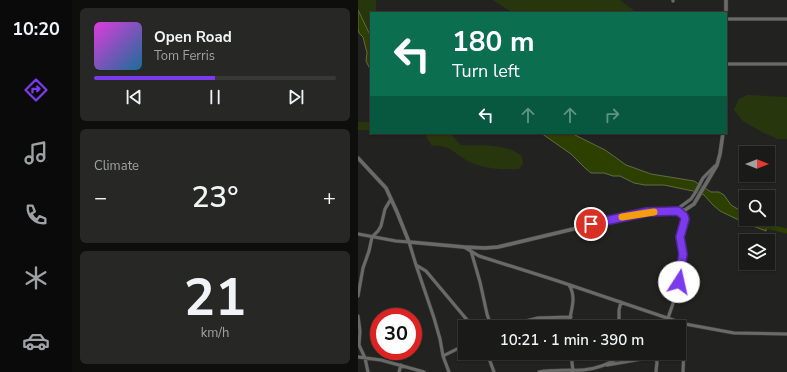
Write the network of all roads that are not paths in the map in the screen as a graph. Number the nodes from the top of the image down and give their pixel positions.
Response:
1 (726, 0) edge
2 (726, 12) edge
3 (727, 19) edge
4 (787, 20) edge
5 (727, 64) edge
6 (787, 64) edge
7 (723, 134) edge
8 (358, 158) edge
9 (717, 165) junction
10 (392, 200) junction
11 (675, 211) junction
12 (358, 234) edge
13 (372, 237) junction
14 (409, 242) junction
15 (464, 248) junction
16 (471, 251) junction
17 (416, 265) junction
18 (569, 285) junction
19 (358, 296) edge
20 (621, 302) junction
21 (358, 316) edge
22 (571, 316) junction
23 (668, 318) junction
24 (467, 320) edge
25 (488, 320) edge
26 (530, 320) edge
27 (571, 320) edge
28 (619, 320) edge
29 (674, 320) edge
30 (686, 324) edge
31 (787, 334) edge
32 (458, 349) edge
33 (443, 356) junction
34 (358, 357) edge
35 (365, 358) junction
36 (490, 360) edge
37 (572, 360) edge
38 (614, 360) edge
39 (684, 360) edge
40 (401, 365) junction
41 (605, 365) junction
42 (573, 371) edge
43 (368, 372) edge
44 (399, 372) edge
45 (424, 372) edge
46 (449, 372) edge
47 (494, 372) edge
48 (539, 372) edge
49 (656, 372) edge
50 (683, 372) edge

1 - 2 street
3 - 4 street
5 - 6 street
7 - 9 street
8 - 10 street
9 - 11 street
9 - 11 street
10 - 13 street
10 - 14 street
11 - 15 street
11 - 23 street
12 - 13 street
13 - 14 street
13 - 19 street
14 - 15 street
14 - 17 street
15 - 16 street
16 - 18 street
16 - 25 street
17 - 24 street
17 - 33 street
18 - 20 street
18 - 22 street
20 - 23 street
20 - 28 street
21 - 35 street
22 - 26 street
22 - 27 street
23 - 29 street
30 - 31 street
32 - 33 street
33 - 46 street
34 - 35 street
35 - 40 street
35 - 43 street
36 - 47 street
37 - 42 street
38 - 41 street
39 - 50 street
40 - 44 street
40 - 45 street
41 - 42 street
41 - 49 street
42 - 48 street

